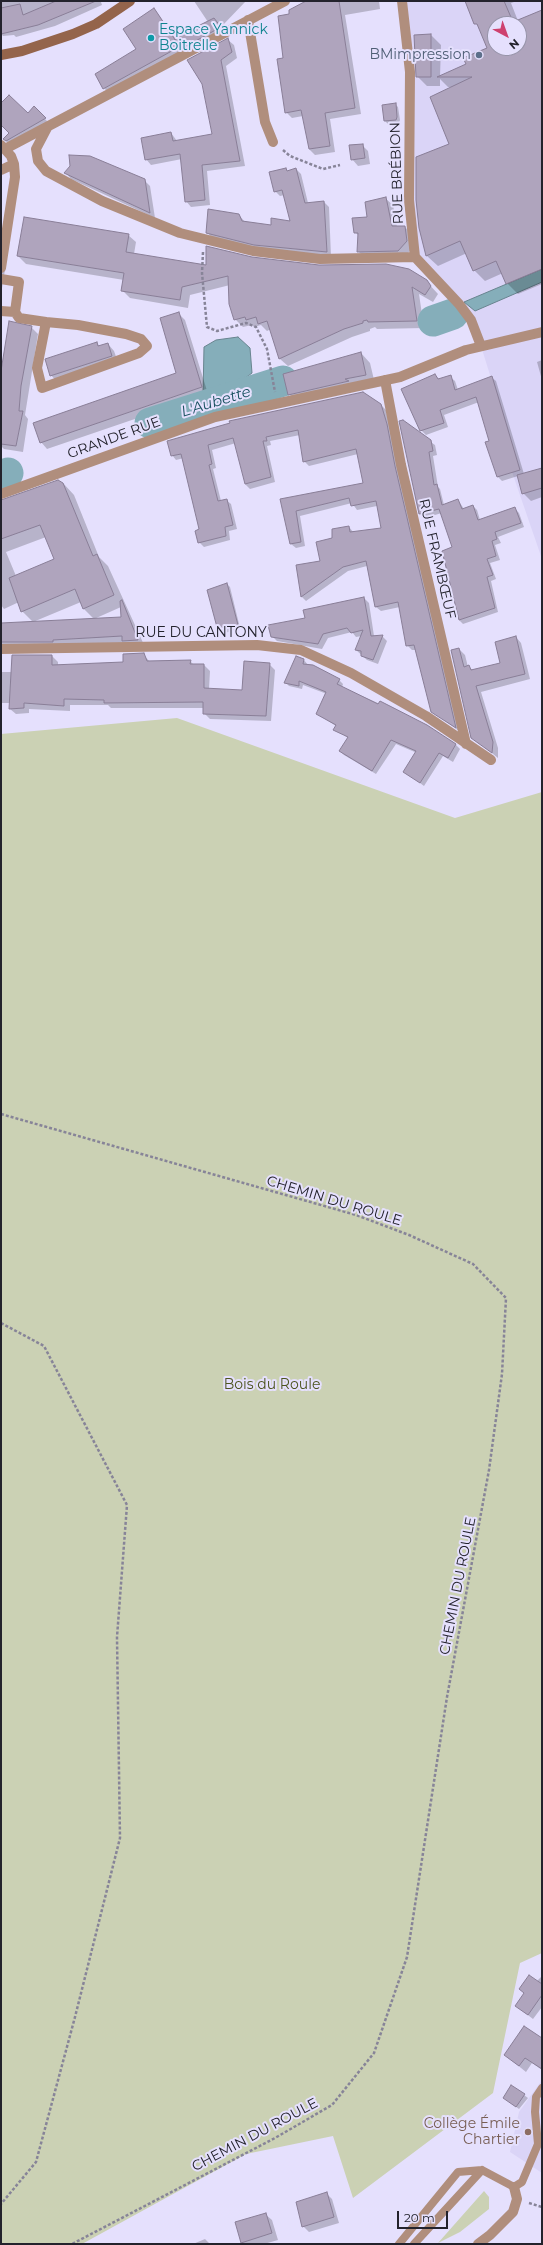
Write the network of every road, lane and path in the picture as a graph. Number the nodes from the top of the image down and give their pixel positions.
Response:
1 (130, 1) edge
2 (285, 1) edge
3 (402, 1) edge
4 (248, 20) junction
5 (1, 55) edge
6 (47, 128) junction
7 (273, 142) joint
8 (3, 147) edge
9 (14, 164) junction
10 (340, 165) dead end
11 (1, 170) edge
12 (204, 239) junction
13 (416, 258) junction
14 (1, 268) edge
15 (1, 279) edge
16 (1, 311) edge
17 (15, 312) junction
18 (46, 322) junction
19 (542, 332) edge
20 (481, 346) junction
21 (385, 380) junction
22 (281, 403) junction
23 (1, 494) edge
24 (1, 649) edge
25 (466, 744) junction
26 (491, 760) dead end
27 (1, 1114) edge
28 (1, 1323) edge
29 (542, 2088) edge
30 (482, 2170) junction
31 (514, 2187) junction
32 (1, 2204) edge
33 (72, 2244) edge
34 (400, 2244) edge
35 (414, 2244) edge
36 (478, 2244) edge

1 - 5 main road
2 - 4 street
3 - 13 street, RUE BRÉBION
4 - 6 street
4 - 7 street
6 - 8 street
6 - 12 street
7 - 10 path
8 - 9 street
9 - 11 street
9 - 14 street
12 - 13 street
12 - 22 path
13 - 20 street
15 - 17 street
16 - 17 street
17 - 18 street
18 - 18 street
19 - 20 street, GRANDE RUE
20 - 21 street, GRANDE RUE
21 - 22 street, GRANDE RUE
21 - 25 street, RUE FRAMBŒUF
22 - 23 street, GRANDE RUE
24 - 25 street, RUE DU CANTONY
25 - 26 street, RUE DU CANTONY
27 - 33 path, CHEMIN DU ROULE
28 - 32 path
29 - 31 lane
30 - 31 lane
30 - 34 lane
30 - 35 lane
31 - 36 street

